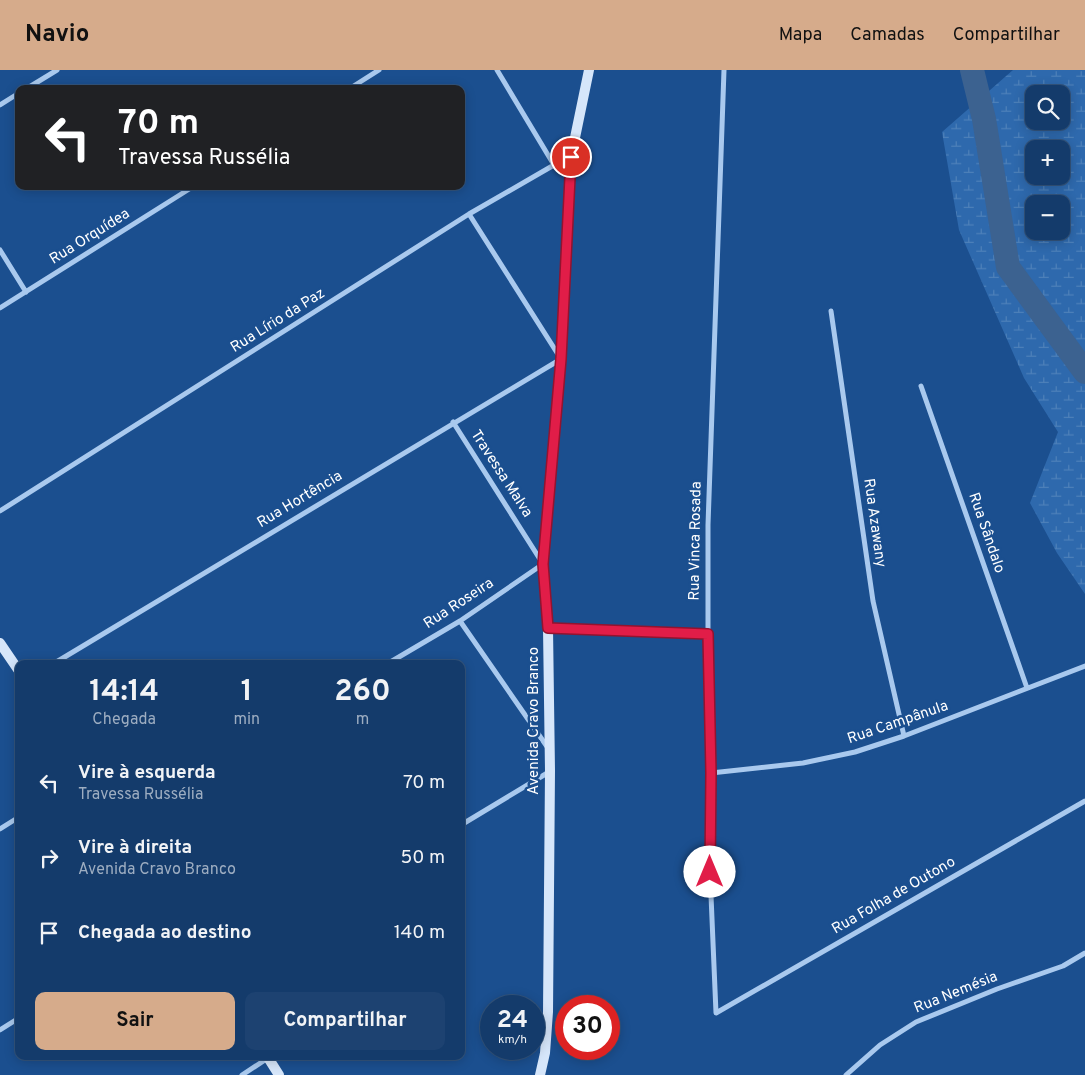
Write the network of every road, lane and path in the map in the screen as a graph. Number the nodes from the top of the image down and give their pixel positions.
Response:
1 (57, 70) edge
2 (378, 70) edge
3 (497, 70) edge
4 (590, 70) edge
5 (724, 70) edge
6 (33, 85) edge
7 (355, 85) edge
8 (15, 96) edge
9 (0, 105) edge
10 (571, 157) junction
11 (554, 164) junction
12 (188, 190) edge
13 (469, 214) junction
14 (0, 250) edge
15 (26, 292) junction
16 (0, 308) edge
17 (831, 311) dead end
18 (561, 359) junction
19 (921, 386) dead end
20 (453, 422) junction
21 (0, 511) edge
22 (543, 564) junction
23 (460, 621) junction
24 (548, 628) junction
25 (708, 634) junction
26 (0, 643) edge
27 (60, 660) edge
28 (395, 660) edge
29 (15, 665) edge
30 (1085, 666) edge
31 (1027, 688) junction
32 (904, 736) junction
33 (548, 749) junction
34 (550, 771) junction
35 (711, 773) junction
36 (1085, 801) edge
37 (15, 820) edge
38 (465, 824) edge
39 (0, 829) edge
40 (1085, 953) edge
41 (716, 1012) joint
42 (15, 1021) edge
43 (0, 1030) edge
44 (264, 1060) edge
45 (270, 1060) edge
46 (242, 1075) edge
47 (279, 1075) edge
48 (540, 1075) edge
49 (846, 1075) edge

1 - 6 street
2 - 7 street
3 - 11 street
4 - 10 street, Avenida Cravo Branco
5 - 25 street, Rua Vinca Rosada
8 - 9 street
10 - 11 street, Rua Lírio da Paz
10 - 18 street, Avenida Cravo Branco
11 - 13 street, Rua Lírio da Paz
12 - 15 street, Rua Orquídea
13 - 18 street
13 - 21 street, Rua Lírio da Paz
14 - 15 street
15 - 16 street, Rua Orquídea
17 - 32 street, Rua Azawany
18 - 20 street, Rua Hortência
18 - 22 street, Avenida Cravo Branco
19 - 31 street, Rua Sândalo
20 - 22 street, Travessa Malva
20 - 27 street, Rua Hortência
22 - 23 street, Rua Roseira
22 - 24 street, Avenida Cravo Branco
23 - 28 street, Rua Roseira
23 - 33 street
24 - 25 street
24 - 33 street, Avenida Cravo Branco
25 - 35 street, Rua Vinca Rosada
26 - 29 street
30 - 31 street, Rua Campânula
31 - 32 street, Rua Campânula
32 - 35 street, Rua Campânula
33 - 34 street, Avenida Cravo Branco
34 - 38 street
34 - 48 street, Avenida Cravo Branco
35 - 41 street, Rua Vinca Rosada
36 - 41 street, Rua Folha de Outono
37 - 39 street
40 - 49 street, Rua Nemésia
42 - 43 street
44 - 46 street
45 - 47 street

